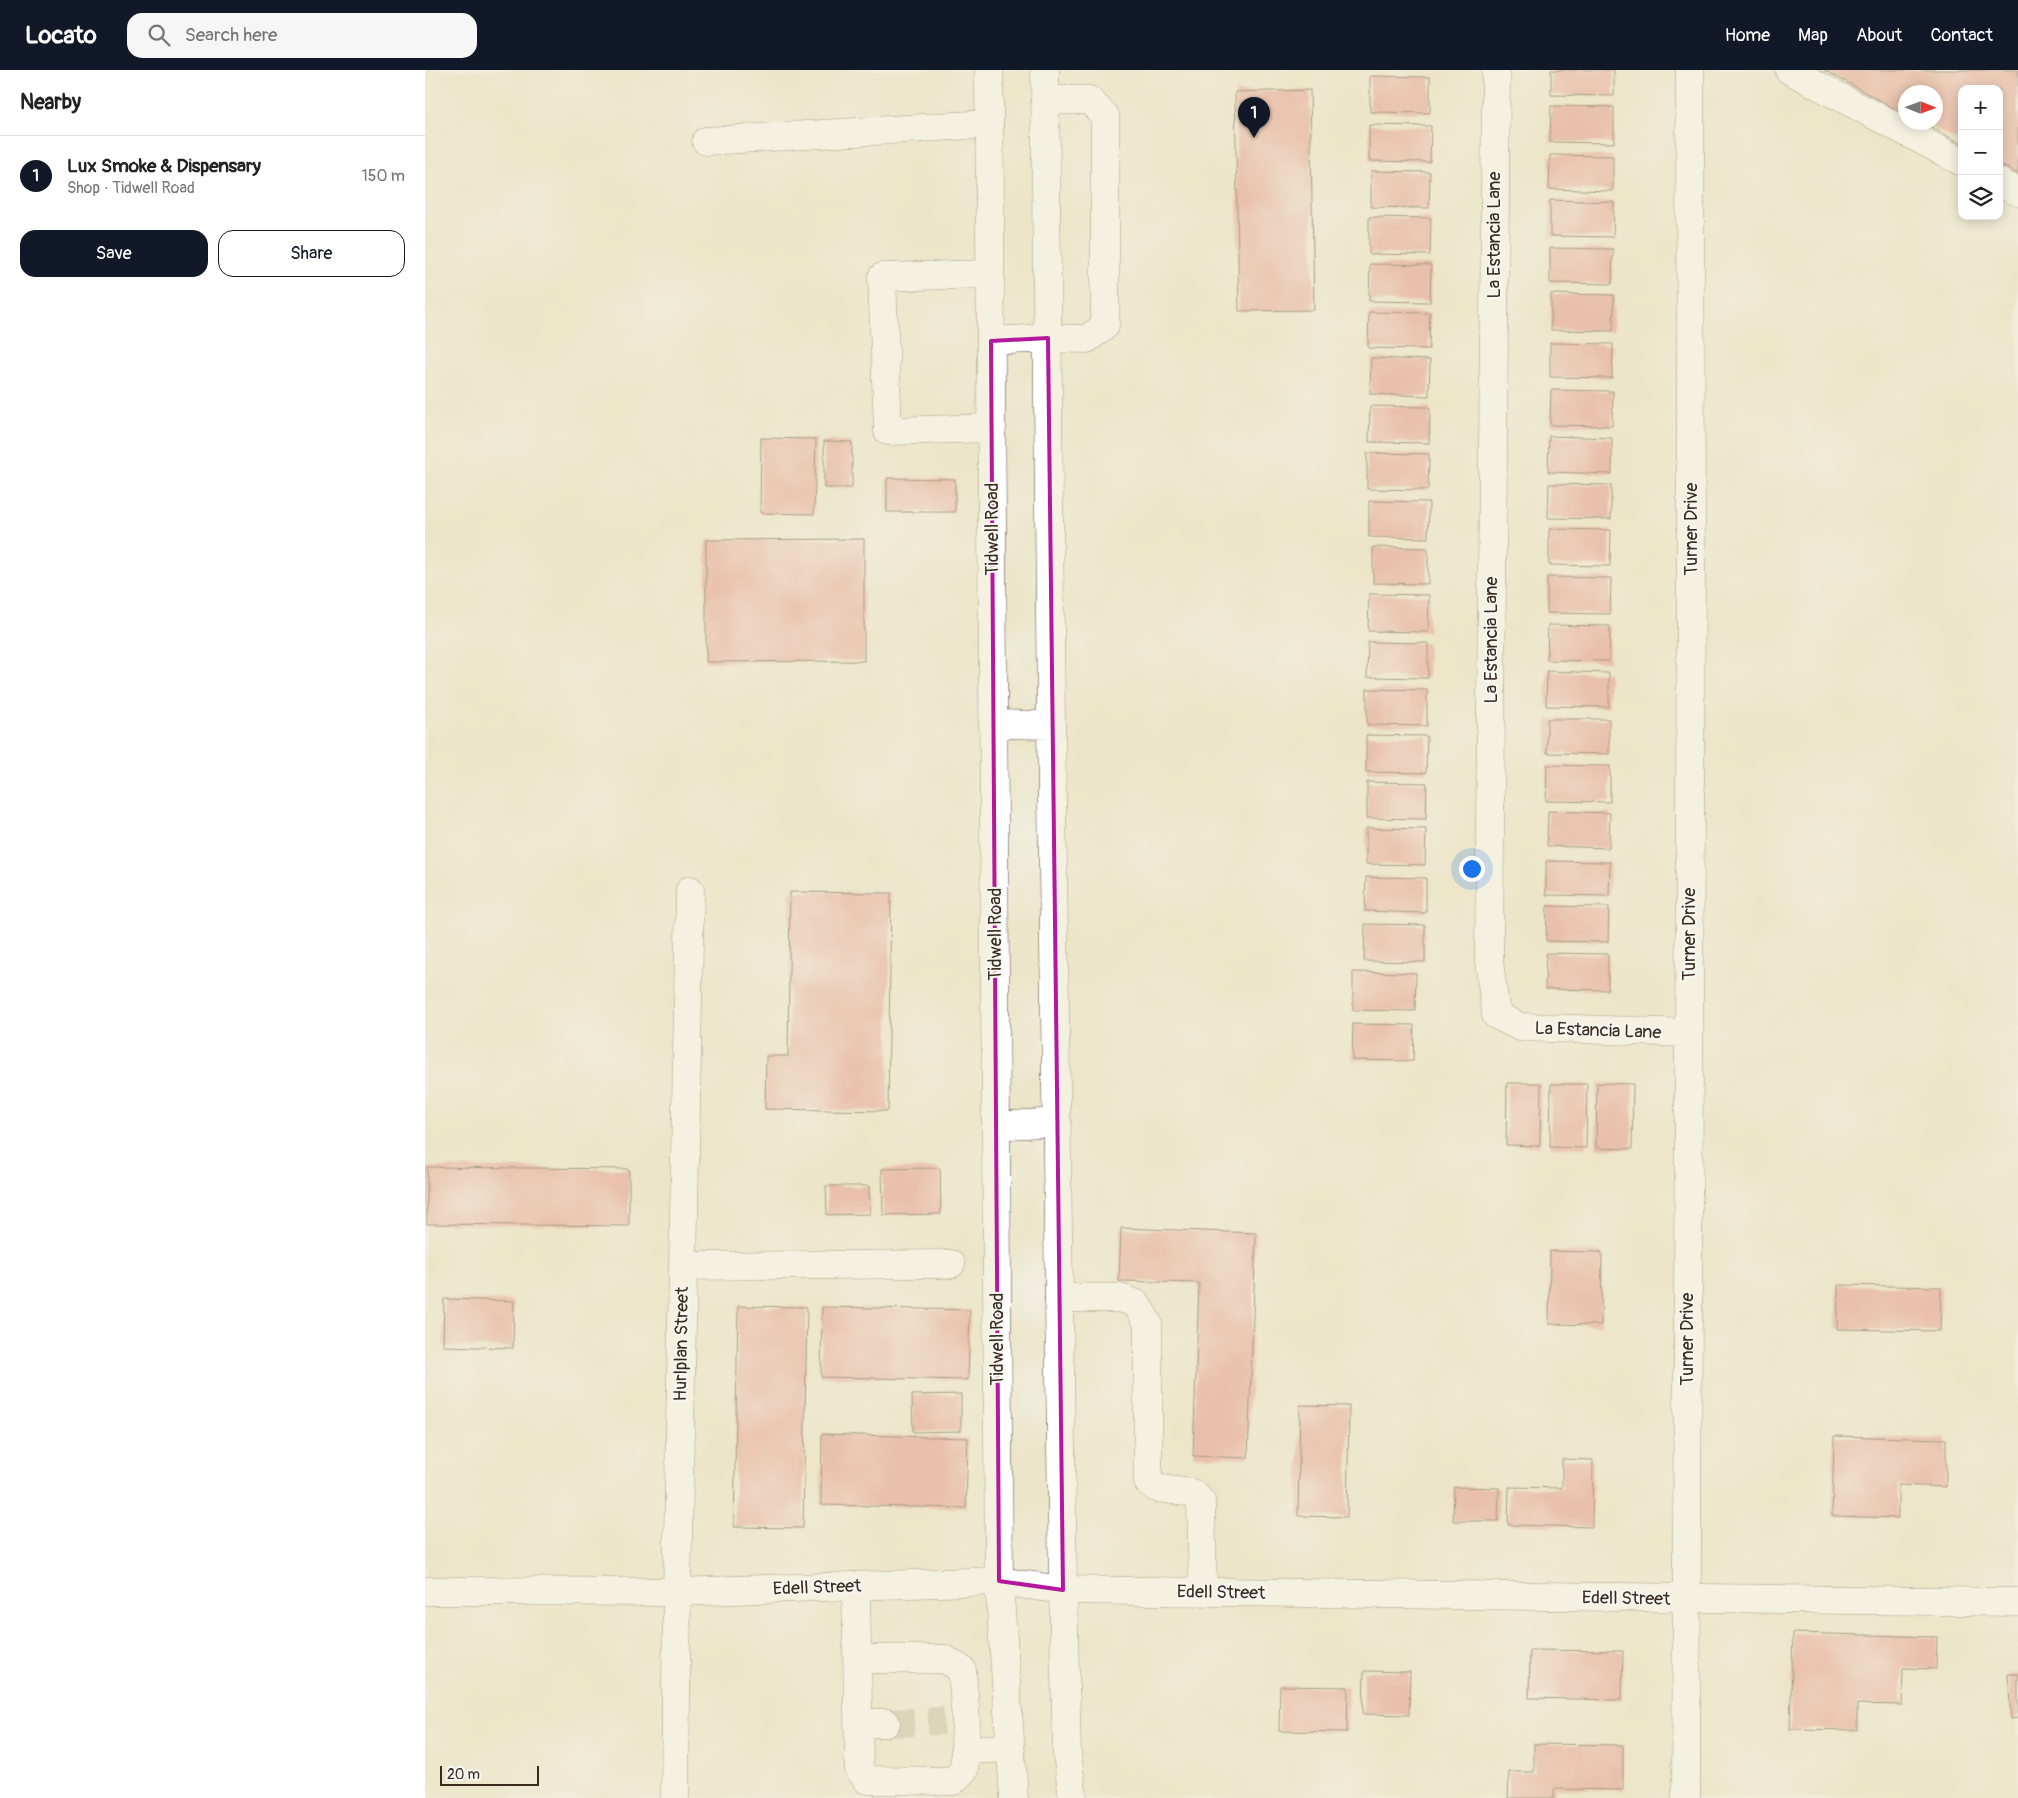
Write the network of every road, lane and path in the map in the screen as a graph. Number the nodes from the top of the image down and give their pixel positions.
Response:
1 (989, 70) edge
2 (1045, 70) edge
3 (1496, 70) edge
4 (1690, 70) edge
5 (1789, 70) edge
6 (1045, 100) junction
7 (989, 124) junction
8 (706, 141) dead end
9 (1958, 160) edge
10 (2003, 184) edge
11 (2018, 192) edge
12 (990, 274) junction
13 (1048, 338) junction
14 (991, 341) junction
15 (991, 428) junction
16 (993, 724) junction
17 (1051, 725) junction
18 (690, 890) dead end
19 (1688, 1032) junction
20 (1057, 1122) junction
21 (996, 1126) junction
22 (951, 1264) dead end
23 (683, 1266) junction
24 (1059, 1298) junction
25 (999, 1581) junction
26 (857, 1586) junction
27 (1063, 1590) junction
28 (425, 1591) edge
29 (677, 1592) junction
30 (1203, 1592) junction
31 (1685, 1599) junction
32 (2018, 1602) edge
33 (859, 1659) junction
34 (859, 1723) junction
35 (886, 1723) tunnel mouth
36 (1009, 1748) junction
37 (966, 1750) junction
38 (675, 1798) edge
39 (1015, 1798) edge
40 (1073, 1798) edge
41 (1686, 1798) edge

1 - 7 street, Tidwell Road
2 - 6 street
3 - 19 street, La Estancia Lane
4 - 19 street, Turner Drive
5 - 9 street
6 - 13 street
6 - 13 street
7 - 8 street
7 - 12 street, Tidwell Road
10 - 11 street
12 - 14 street, Tidwell Road
12 - 15 street
13 - 14 street
13 - 17 street
14 - 15 street, Tidwell Road
15 - 16 street, Tidwell Road
16 - 17 street
16 - 21 street, Tidwell Road
17 - 20 street
18 - 23 street, Hurlplan Street
19 - 31 street, Turner Drive
20 - 21 street
20 - 24 street
21 - 25 street, Tidwell Road
22 - 23 street
23 - 29 street, Hurlplan Street
24 - 27 street
24 - 30 street
25 - 26 street, Edell Street
25 - 27 street, Edell Street
25 - 36 street, Tidwell Road
26 - 29 street, Edell Street
26 - 33 street
27 - 30 street, Edell Street
27 - 40 street
28 - 29 street, Edell Street
29 - 38 street, Hurlplan Street
30 - 31 street, Edell Street
31 - 32 street, Edell Street
31 - 41 street, Turner Drive
33 - 34 street
33 - 37 street
34 - 35 street
34 - 37 street
36 - 37 street
36 - 39 street, Tidwell Road

